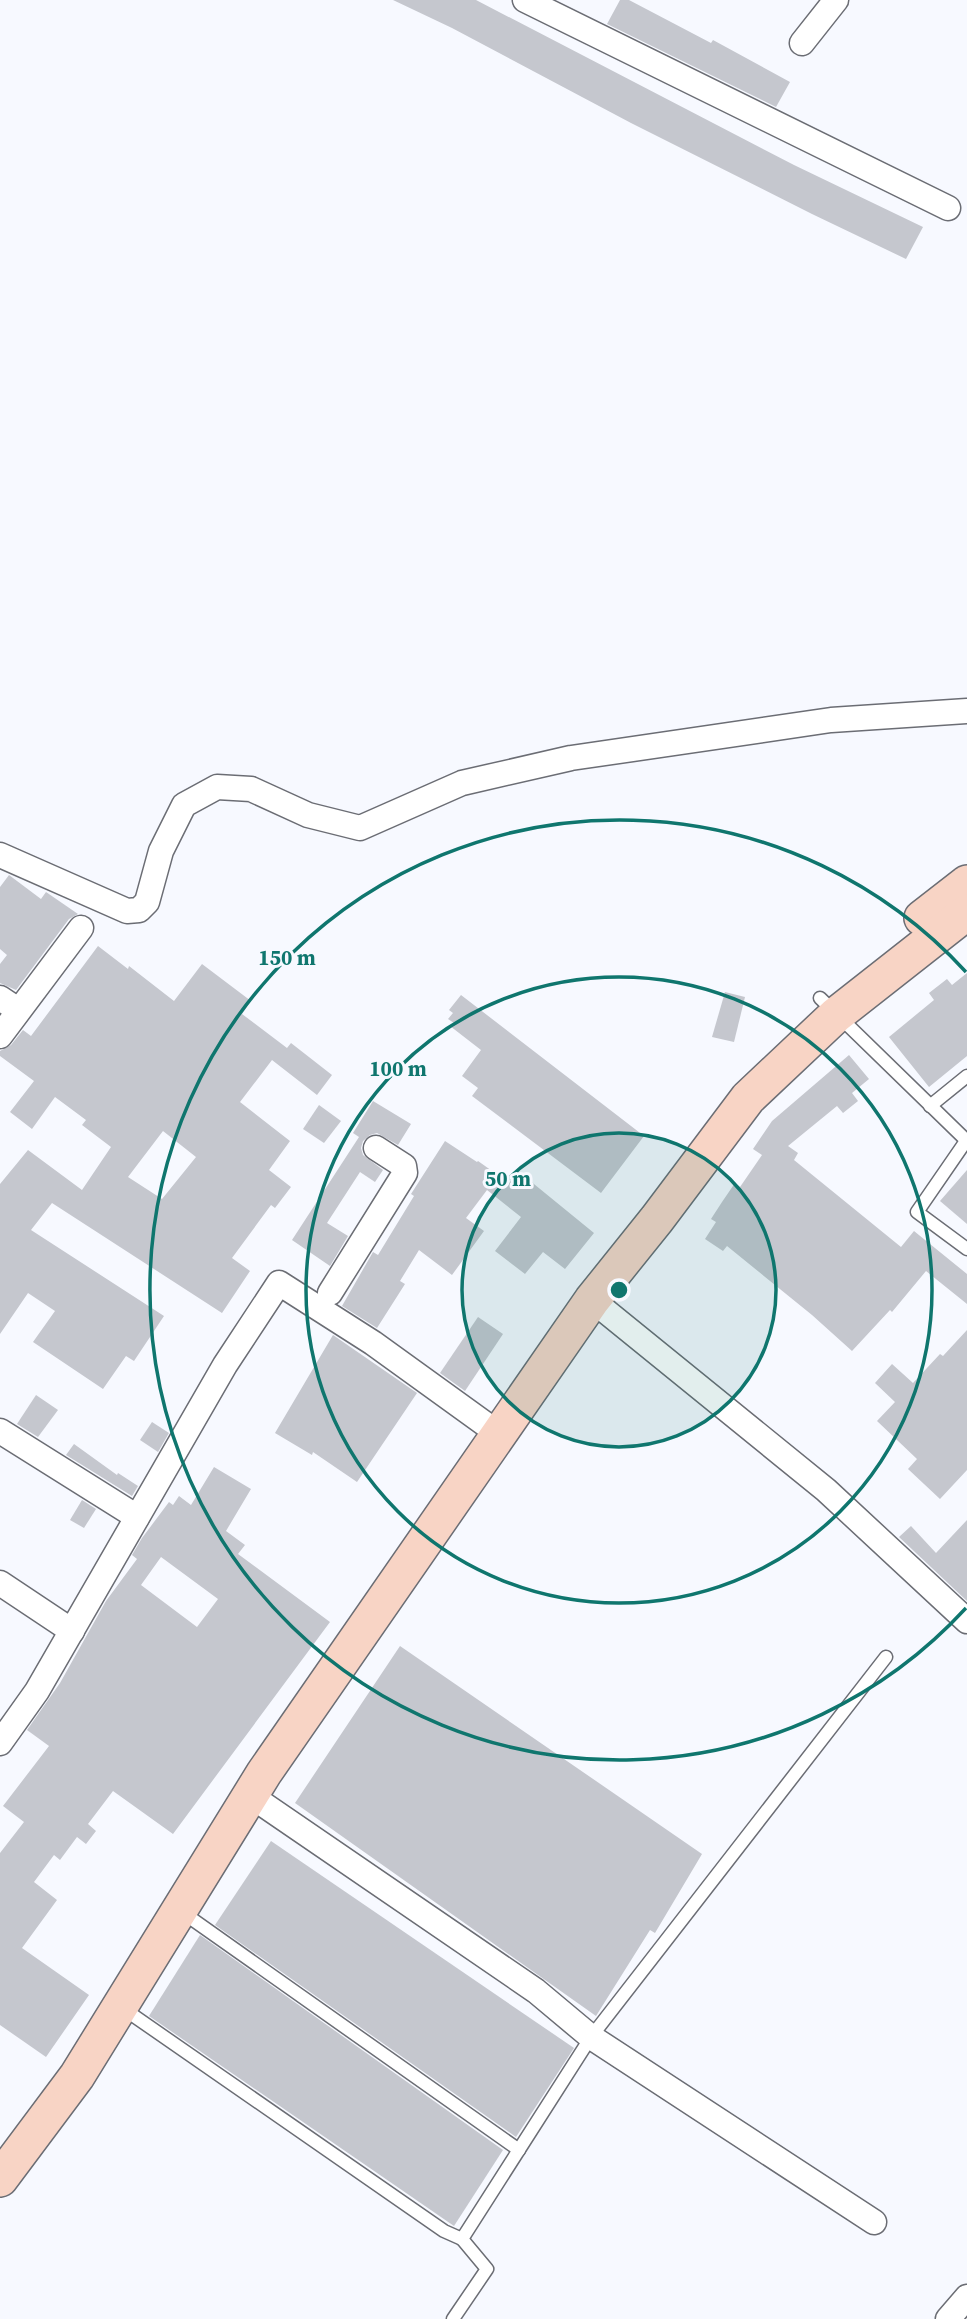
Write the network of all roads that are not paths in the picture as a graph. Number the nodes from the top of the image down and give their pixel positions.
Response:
1 (525, 0) edge
2 (836, 0) edge
3 (802, 43) dead end
4 (948, 208) dead end
5 (967, 711) edge
6 (0, 855) edge
7 (967, 883) edge
8 (967, 912) edge
9 (81, 928) dead end
10 (9, 1004) edge
11 (828, 1007) junction
12 (0, 1036) edge
13 (967, 1076) edge
14 (930, 1106) junction
15 (967, 1141) edge
16 (376, 1148) dead end
17 (967, 1249) edge
18 (592, 1300) junction
19 (324, 1302) junction
20 (490, 1428) junction
21 (0, 1431) edge
22 (137, 1517) junction
23 (0, 1583) edge
24 (967, 1622) edge
25 (72, 1630) junction
26 (886, 1657) dead end
27 (0, 1743) edge
28 (251, 1796) junction
29 (180, 1910) junction
30 (120, 2007) junction
31 (591, 2038) junction
32 (0, 2141) edge
33 (519, 2151) junction
34 (0, 2179) edge
35 (874, 2222) dead end
36 (461, 2239) junction
37 (967, 2297) edge
38 (453, 2319) edge
39 (948, 2319) edge

1 - 4 street
2 - 3 street
5 - 6 street
7 - 11 street
8 - 11 street
9 - 10 street
10 - 12 street
11 - 14 lane
11 - 18 street
11 - 20 street
13 - 14 lane
14 - 15 lane
15 - 17 lane
16 - 19 street
18 - 20 street
18 - 24 street
19 - 20 street
19 - 22 street
20 - 28 street
20 - 32 street
21 - 22 street
22 - 25 street
23 - 25 street
25 - 27 street
26 - 31 lane
28 - 29 street
28 - 31 street
29 - 30 street
29 - 33 lane
30 - 34 street
30 - 36 lane
31 - 33 lane
31 - 35 street
33 - 36 lane
36 - 38 lane
37 - 39 street

